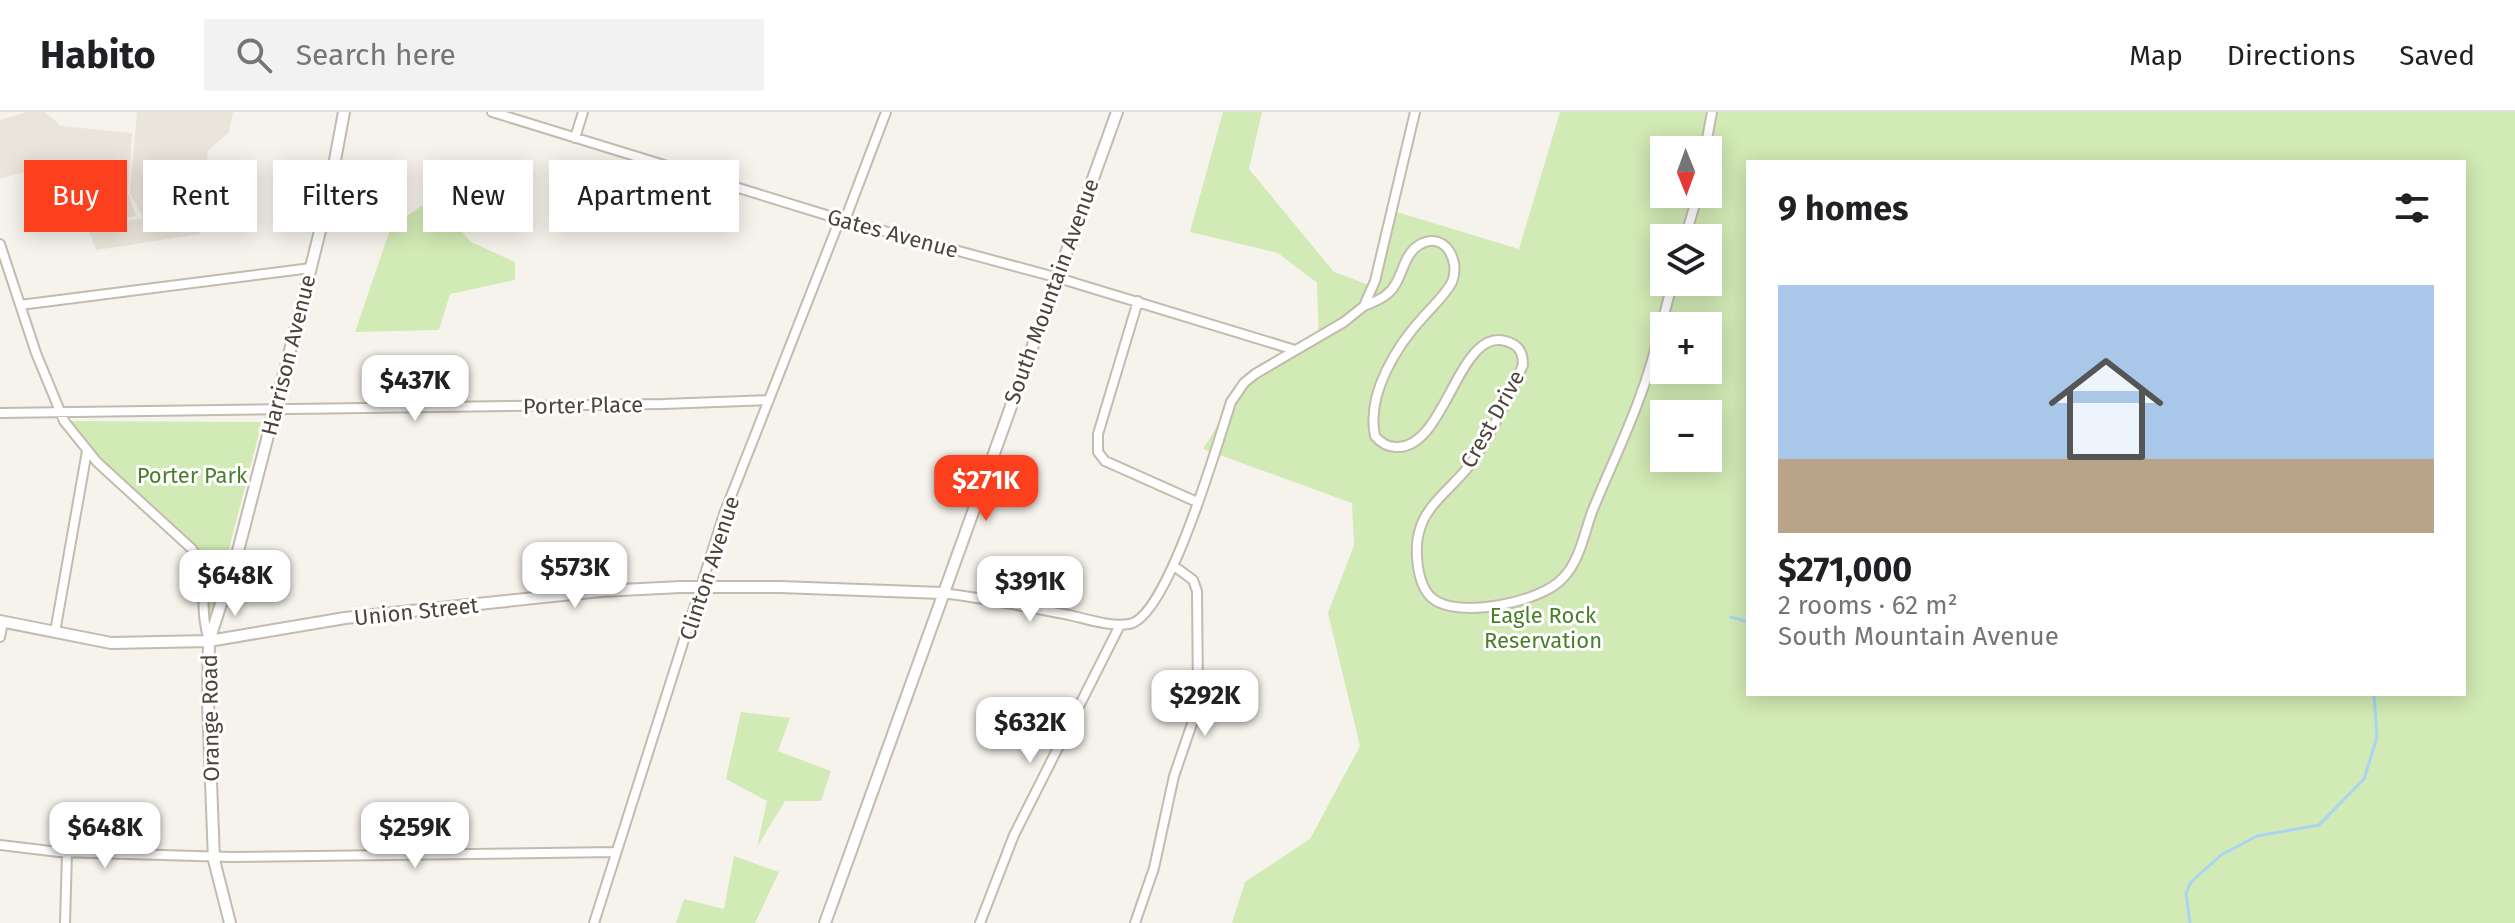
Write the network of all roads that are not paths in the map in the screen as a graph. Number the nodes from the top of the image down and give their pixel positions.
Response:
1 (344, 112) edge
2 (492, 112) edge
3 (583, 112) edge
4 (886, 112) edge
5 (1117, 112) edge
6 (1415, 112) edge
7 (1712, 112) edge
8 (1708, 136) edge
9 (575, 138) junction
10 (842, 220) junction
11 (0, 244) edge
12 (311, 268) junction
13 (1055, 277) junction
14 (1669, 296) edge
15 (1138, 301) junction
16 (20, 305) junction
17 (1364, 306) junction
18 (1295, 350) junction
19 (769, 400) junction
20 (274, 410) junction
21 (0, 413) edge
22 (60, 413) junction
23 (87, 451) junction
24 (1197, 502) junction
25 (1174, 566) junction
26 (702, 587) junction
27 (942, 593) junction
28 (2, 621) edge
29 (1120, 625) junction
30 (55, 632) junction
31 (0, 637) edge
32 (209, 641) junction
33 (0, 845) edge
34 (616, 852) junction
35 (67, 853) junction
36 (214, 856) junction
37 (65, 923) edge
38 (230, 923) edge
39 (594, 923) edge
40 (825, 923) edge
41 (980, 923) edge
42 (1135, 923) edge

1 - 12 street, Harrison Avenue
2 - 9 street, Gates Avenue
3 - 9 street
4 - 10 street, Clinton Avenue
5 - 13 street, South Mountain Avenue
6 - 17 street
7 - 8 street
9 - 10 street, Gates Avenue
10 - 13 street, Gates Avenue
10 - 19 street, Clinton Avenue
11 - 16 street, Orange Road
12 - 16 street
12 - 20 street, Harrison Avenue
13 - 15 street, Gates Avenue
13 - 27 street, South Mountain Avenue
14 - 17 street, Crest Drive
15 - 18 street, Gates Avenue
15 - 24 street
16 - 22 street, Orange Road
17 - 18 street
18 - 24 street
19 - 20 street, Porter Place
19 - 26 street, Clinton Avenue
20 - 22 street, Porter Place
20 - 32 street, Harrison Avenue
21 - 22 street, Porter Place
22 - 23 street, Orange Road
23 - 30 street
23 - 32 street, Orange Road
24 - 25 street
25 - 29 street
25 - 42 street
26 - 27 street, Union Street
26 - 32 street, Union Street
26 - 34 street, Clinton Avenue
27 - 29 street, Union Street
27 - 40 street, South Mountain Avenue
28 - 30 street, Union Street
28 - 31 street
29 - 41 street
30 - 32 street, Union Street
32 - 36 street, Orange Road
33 - 35 street
34 - 36 street
34 - 39 street, Clinton Avenue
35 - 36 street
35 - 37 street
36 - 38 street, Orange Road

